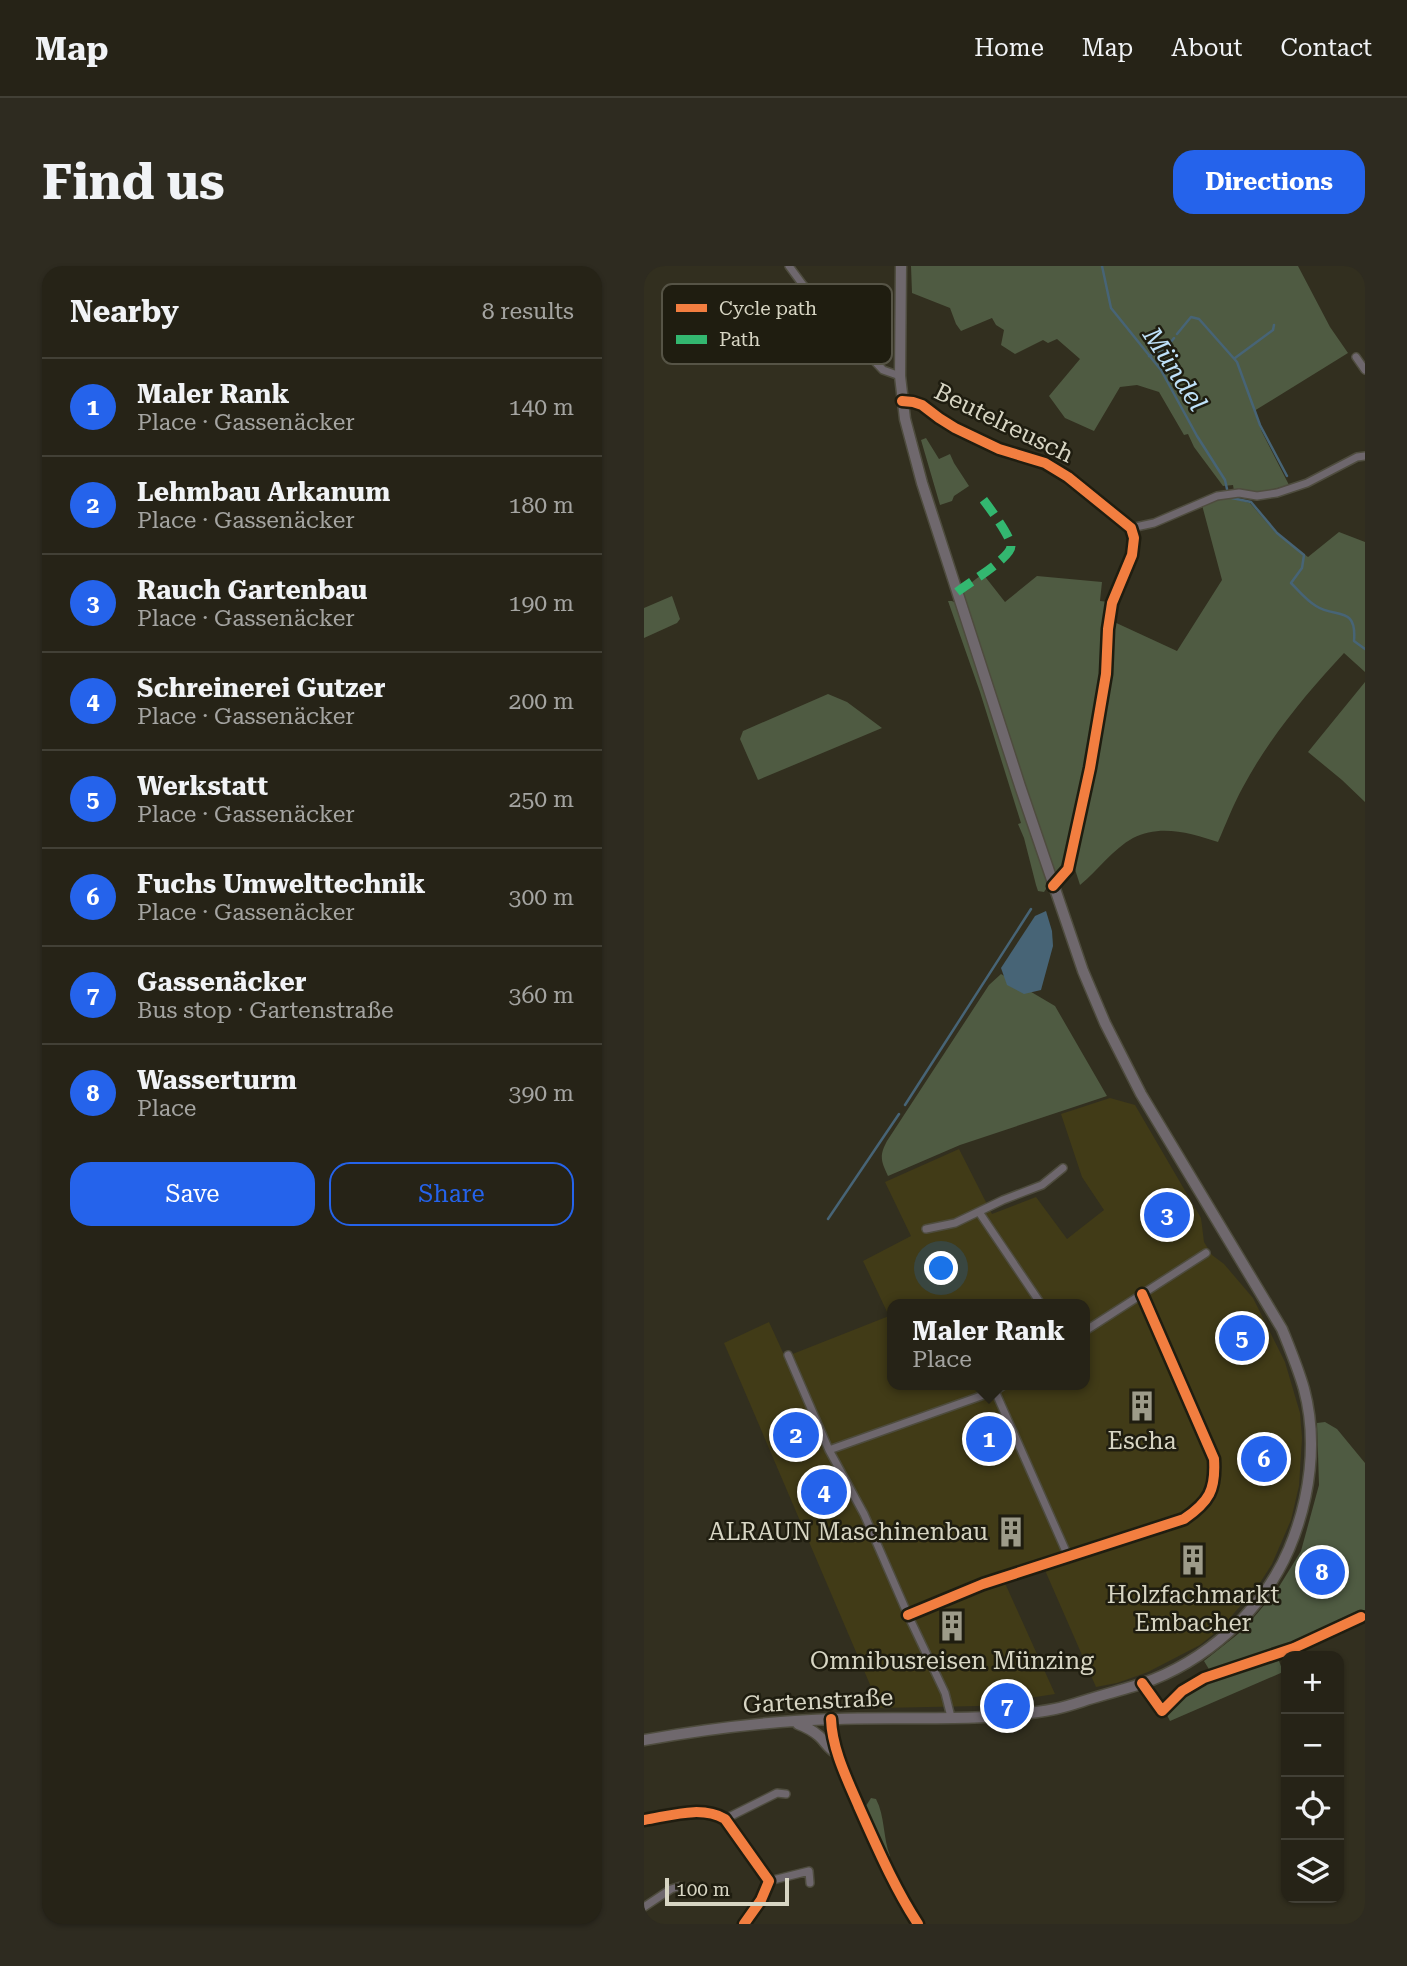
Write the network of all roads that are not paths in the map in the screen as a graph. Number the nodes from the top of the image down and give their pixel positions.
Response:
1 (789, 266) edge
2 (901, 266) edge
3 (802, 284) edge
4 (1356, 357) dead end
5 (877, 364) edge
6 (1365, 370) edge
7 (900, 376) junction
8 (902, 401) junction
9 (1365, 456) edge
10 (1131, 528) junction
11 (1053, 886) junction
12 (1063, 1168) dead end
13 (979, 1212) junction
14 (926, 1230) dead end
15 (1206, 1253) dead end
16 (1142, 1294) junction
17 (1038, 1299) edge
18 (1090, 1328) edge
19 (788, 1355) dead end
20 (995, 1391) joint
21 (829, 1450) junction
22 (1068, 1556) junction
23 (908, 1615) junction
24 (1361, 1617) dead end
25 (1142, 1683) junction
26 (951, 1717) junction
27 (831, 1719) junction
28 (792, 1721) junction
29 (644, 1740) edge
30 (838, 1754) junction
31 (786, 1794) dead end
32 (725, 1819) junction
33 (644, 1820) edge
34 (768, 1881) junction
35 (810, 1883) dead end
36 (681, 1886) dead end
37 (644, 1907) edge
38 (744, 1924) edge
39 (918, 1924) edge

1 - 3 street
2 - 7 main road, Gartenstraße
4 - 6 street
5 - 7 street
7 - 8 main road, Gartenstraße
8 - 10 street, Beutelreusch
8 - 11 main road, Gartenstraße
9 - 10 street
10 - 11 street
11 - 25 main road, Gartenstraße
12 - 13 street
13 - 14 street
13 - 17 street
15 - 16 street
16 - 18 street
16 - 22 street
19 - 21 street
20 - 21 street
20 - 22 street
21 - 23 street
22 - 23 street
23 - 26 street
24 - 25 street
25 - 26 main road, Gartenstraße
26 - 27 main road, Gartenstraße
27 - 28 main road, Gartenstraße
27 - 30 main road
28 - 29 main road, Gartenstraße
28 - 30 main road
30 - 39 main road
31 - 32 street
32 - 33 street
32 - 34 street
34 - 35 street
34 - 38 street
36 - 37 street

